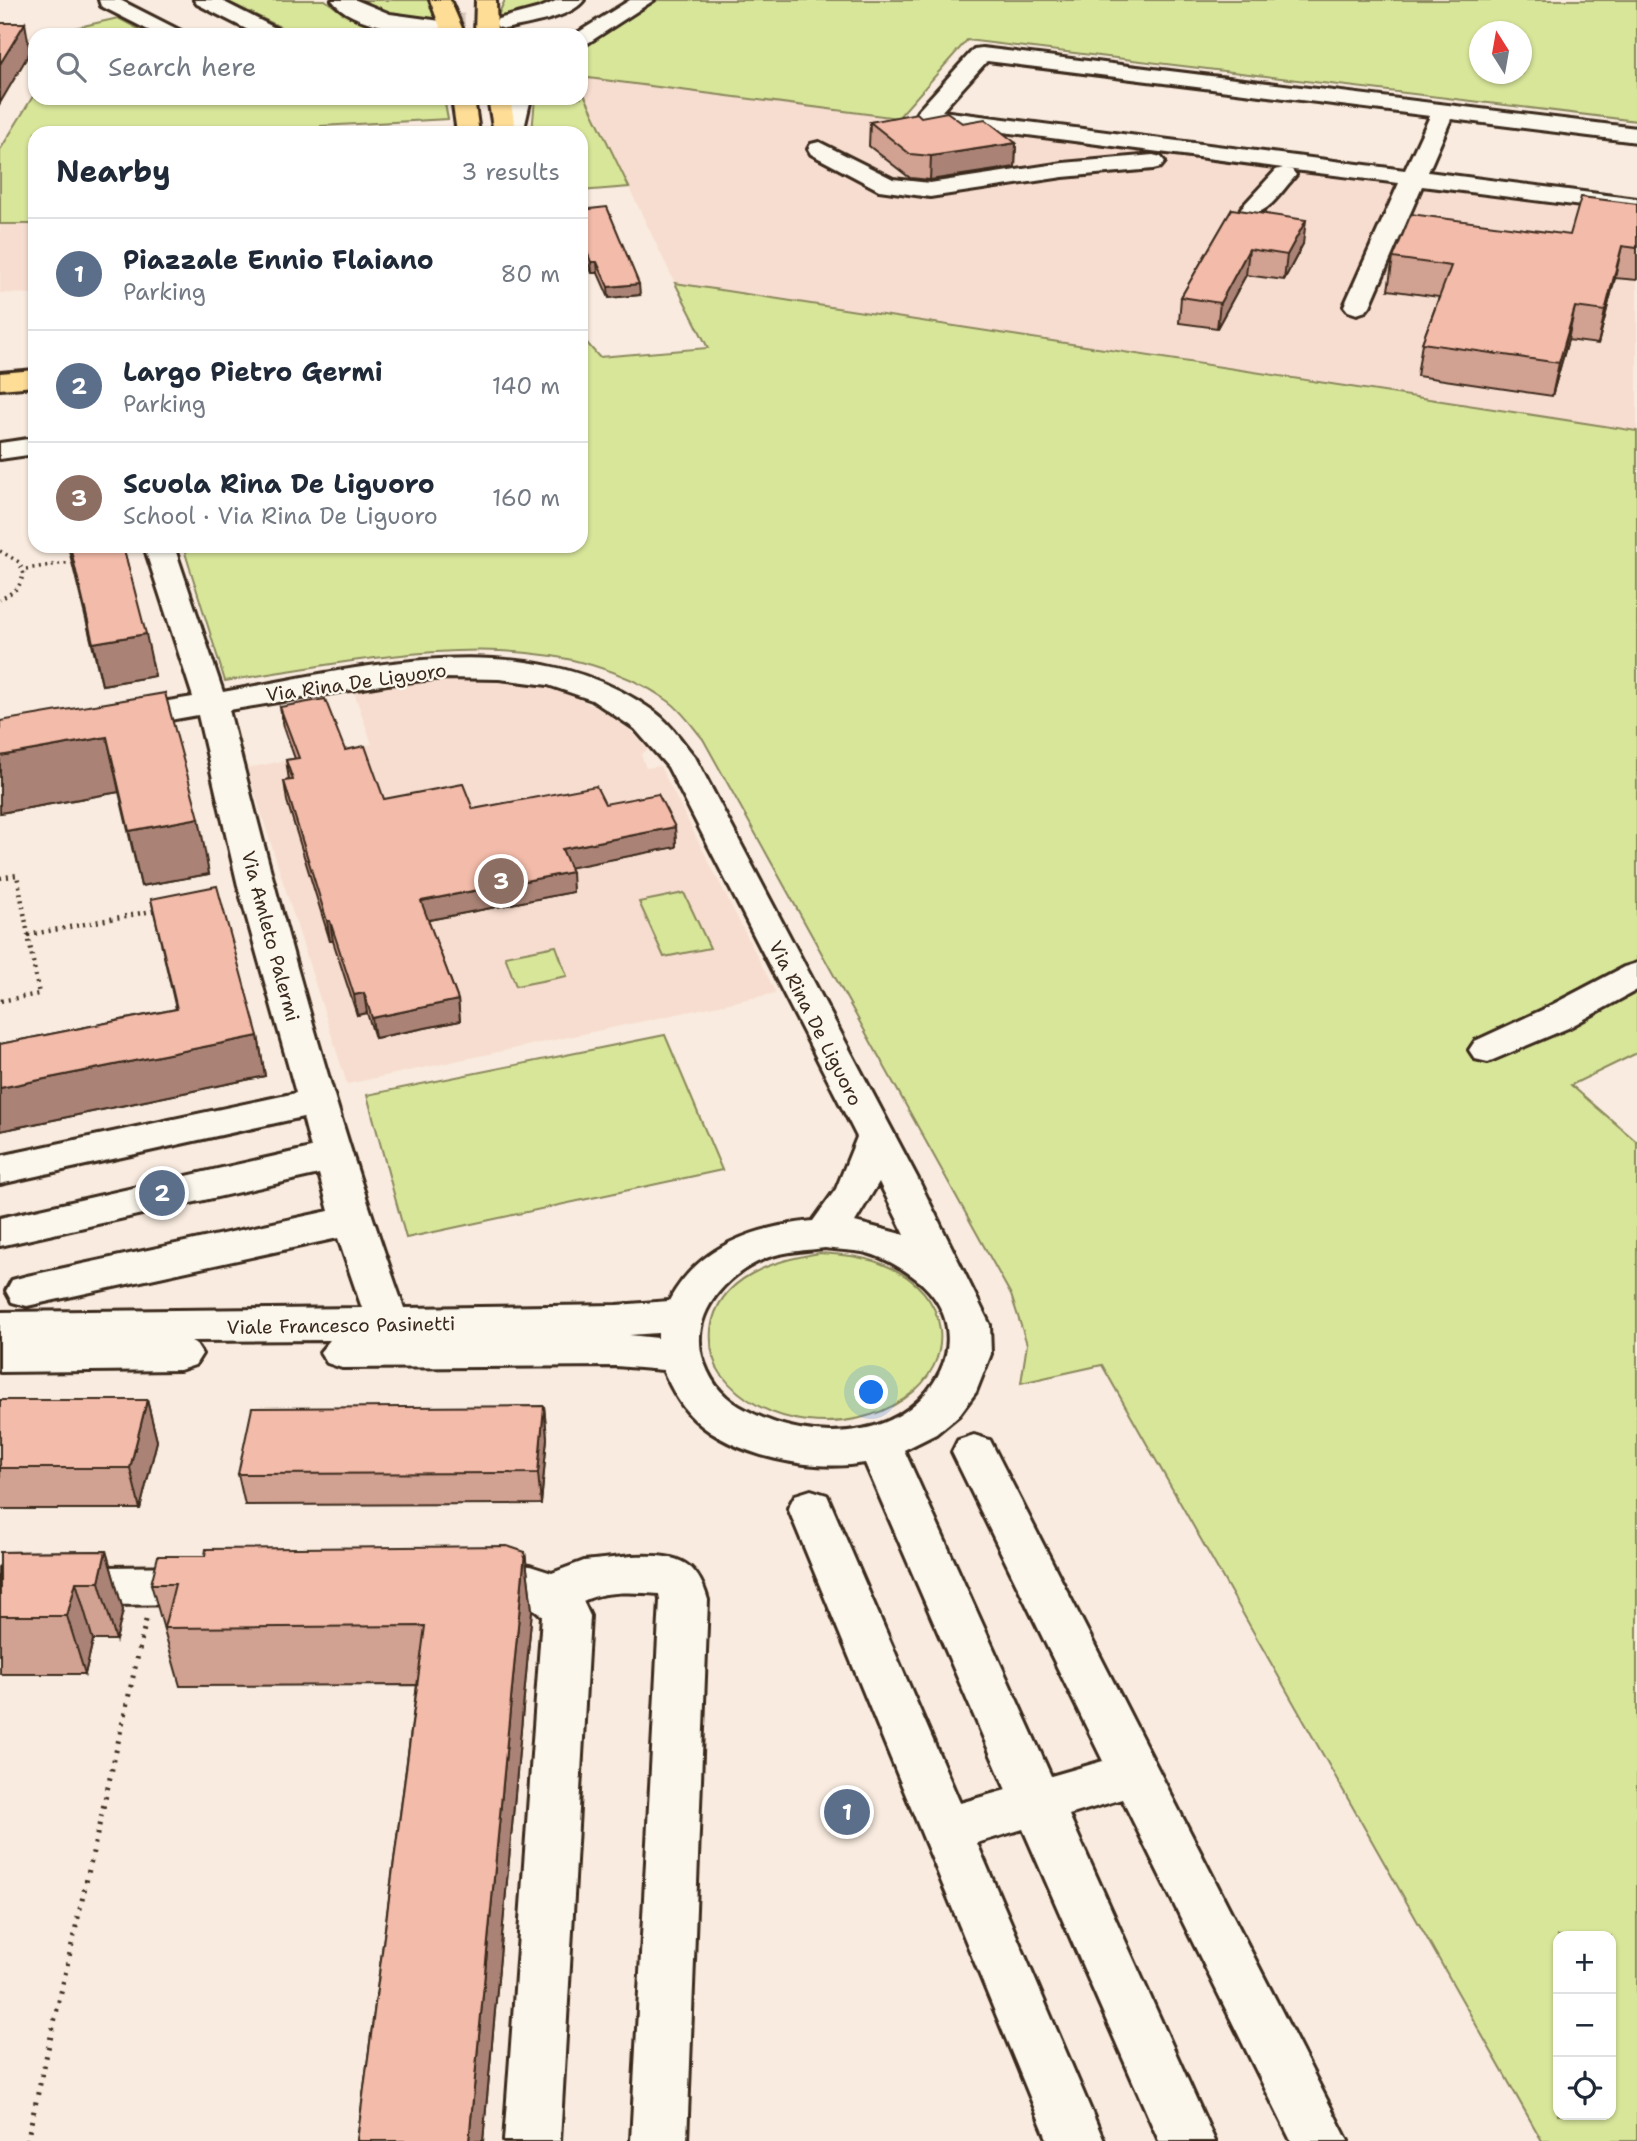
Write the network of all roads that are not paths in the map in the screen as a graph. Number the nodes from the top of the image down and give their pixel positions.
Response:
1 (109, 0) edge
2 (204, 0) edge
3 (342, 0) edge
4 (440, 0) edge
5 (486, 0) edge
6 (574, 0) edge
7 (644, 0) edge
8 (505, 23) tunnel mouth
9 (160, 28) edge
10 (260, 28) edge
11 (431, 28) tunnel mouth
12 (448, 28) edge
13 (486, 28) edge
14 (588, 35) edge
15 (464, 105) edge
16 (500, 105) edge
17 (518, 105) edge
18 (1443, 111) junction
19 (467, 126) edge
20 (504, 126) edge
21 (514, 126) edge
22 (1637, 135) edge
23 (819, 149) dead end
24 (1284, 175) junction
25 (1414, 178) junction
26 (1348, 192) dead end
27 (1637, 206) edge
28 (1253, 208) dead end
29 (1357, 306) dead end
30 (28, 379) edge
31 (0, 381) edge
32 (28, 447) edge
33 (0, 451) edge
34 (161, 553) edge
35 (211, 704) junction
36 (92, 724) edge
37 (1637, 975) edge
38 (1488, 1050) dead end
39 (318, 1101) junction
40 (876, 1138) junction
41 (334, 1157) junction
42 (0, 1170) edge
43 (352, 1220) junction
44 (0, 1232) edge
45 (825, 1234) junction
46 (948, 1282) junction
47 (27, 1291) dead end
48 (389, 1325) junction
49 (0, 1328) edge
50 (680, 1335) junction
51 (0, 1356) edge
52 (878, 1441) junction
53 (974, 1452) dead end
54 (811, 1508) dead end
55 (251, 1584) edge
56 (431, 1584) edge
57 (0, 1587) edge
58 (554, 1594) junction
59 (1135, 1773) junction
60 (1037, 1802) junction
61 (946, 1830) junction
62 (532, 2141) edge
63 (659, 2141) edge
64 (1076, 2141) edge
65 (1186, 2141) edge
66 (1320, 2141) edge

1 - 9 street
2 - 10 street
3 - 11 street
4 - 12 main road
5 - 13 main road
6 - 8 street
7 - 14 street
15 - 19 main road
16 - 20 main road
17 - 21 street
18 - 22 street
18 - 25 street
18 - 25 street
23 - 24 street
24 - 26 street
24 - 28 street
25 - 27 street
25 - 29 street
30 - 31 main road
32 - 33 street
34 - 35 street, Via Amleto Palermi
35 - 36 street, Via Rina De Liguoro
35 - 39 street, Via Amleto Palermi
35 - 40 street, Via Rina De Liguoro
37 - 38 street
39 - 41 street, Via Amleto Palermi
39 - 42 street
40 - 45 street
40 - 46 street, Via Rina De Liguoro
41 - 43 street, Via Amleto Palermi
41 - 44 street
43 - 47 street
43 - 48 street, Via Amleto Palermi
45 - 46 street
45 - 50 street
46 - 52 street, Via Rina De Liguoro
48 - 49 street, Viale Francesco Pasinetti
48 - 50 street, Viale Francesco Pasinetti
50 - 51 street, Viale Francesco Pasinetti
50 - 52 street, Via Rina De Liguoro
52 - 60 street
53 - 59 street
54 - 61 street
55 - 57 street
56 - 58 street
58 - 62 street
58 - 63 street
59 - 60 street
59 - 66 street
60 - 61 street
60 - 65 street
61 - 64 street

